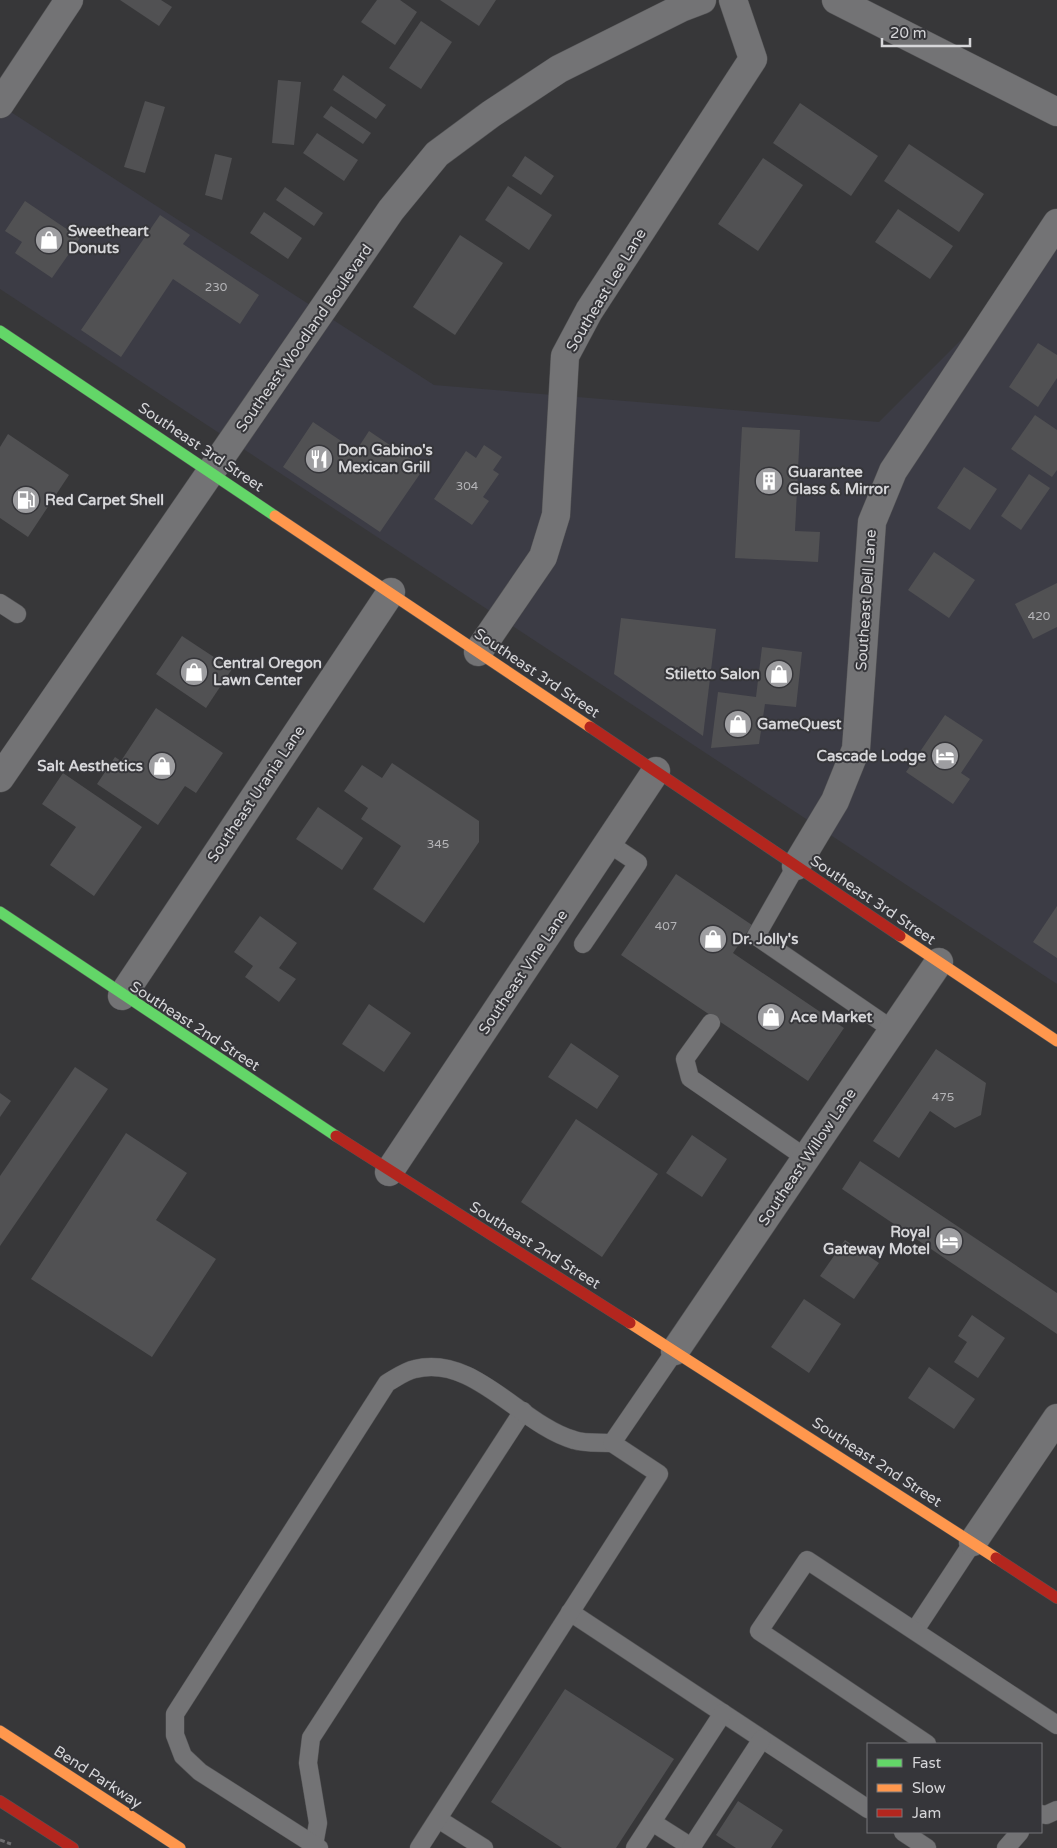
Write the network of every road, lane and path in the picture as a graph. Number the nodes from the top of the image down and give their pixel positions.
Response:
1 (68, 0) edge
2 (702, 0) edge
3 (733, 0) edge
4 (836, 0) edge
5 (0, 104) edge
6 (1057, 112) edge
7 (1057, 223) edge
8 (0, 330) edge
9 (211, 472) junction
10 (390, 592) junction
11 (0, 603) edge
12 (17, 614) dead end
13 (478, 652) junction
14 (656, 772) junction
15 (0, 778) edge
16 (608, 843) junction
17 (796, 866) junction
18 (0, 912) edge
19 (583, 944) dead end
20 (939, 962) junction
21 (122, 996) junction
22 (711, 1023) dead end
23 (893, 1030) junction
24 (1057, 1041) edge
25 (806, 1158) junction
26 (389, 1172) junction
27 (675, 1351) junction
28 (523, 1411) junction
29 (1057, 1418) edge
30 (612, 1443) junction
31 (973, 1542) junction
32 (1057, 1598) edge
33 (570, 1612) junction
34 (915, 1630) junction
35 (723, 1713) junction
36 (1057, 1725) edge
37 (0, 1731) edge
38 (762, 1739) junction
39 (926, 1743) edge
40 (0, 1800) edge
41 (867, 1808) edge
42 (1057, 1810) edge
43 (1042, 1814) edge
44 (438, 1819) junction
45 (652, 1822) junction
46 (904, 1833) edge
47 (1019, 1833) edge
48 (316, 1846) edge
49 (73, 1848) edge
50 (180, 1848) edge
51 (419, 1848) edge
52 (484, 1848) edge
53 (635, 1848) edge
54 (692, 1848) edge
55 (927, 1848) edge
56 (1006, 1848) edge

1 - 5 street
2 - 9 street, Southeast Woodland Boulevard
3 - 13 street, Southeast Lee Lane
4 - 6 street
7 - 17 street, Southeast Dell Lane
8 - 9 main road, Southeast 3rd Street
9 - 10 main road, Southeast 3rd Street
9 - 15 street, Southeast Woodland Boulevard
10 - 13 main road, Southeast 3rd Street
10 - 21 street, Southeast Urania Lane
11 - 12 lane
13 - 14 main road, Southeast 3rd Street
14 - 16 street, Southeast Vine Lane
14 - 17 main road, Southeast 3rd Street
16 - 19 lane
16 - 26 street, Southeast Vine Lane
17 - 20 main road, Southeast 3rd Street
17 - 23 lane
18 - 21 main road, Southeast 2nd Street
20 - 23 street, Southeast Willow Lane
20 - 24 main road, Southeast 3rd Street
21 - 26 main road, Southeast 2nd Street
22 - 25 lane
23 - 25 street, Southeast Willow Lane
25 - 27 street, Southeast Willow Lane
26 - 27 main road, Southeast 2nd Street
27 - 30 lane
27 - 31 main road, Southeast 2nd Street
28 - 30 lane
28 - 48 lane
28 - 48 lane
29 - 31 street
30 - 33 lane
31 - 32 main road, Southeast 2nd Street
31 - 34 lane
33 - 35 lane
33 - 44 lane
34 - 36 lane
34 - 39 lane
35 - 38 lane
35 - 45 lane
37 - 50 main road, Bend Parkway
38 - 41 lane
38 - 54 lane
40 - 49 main road
42 - 43 lane
44 - 51 lane
44 - 52 lane
45 - 53 lane
45 - 54 lane
46 - 55 lane
47 - 56 lane

